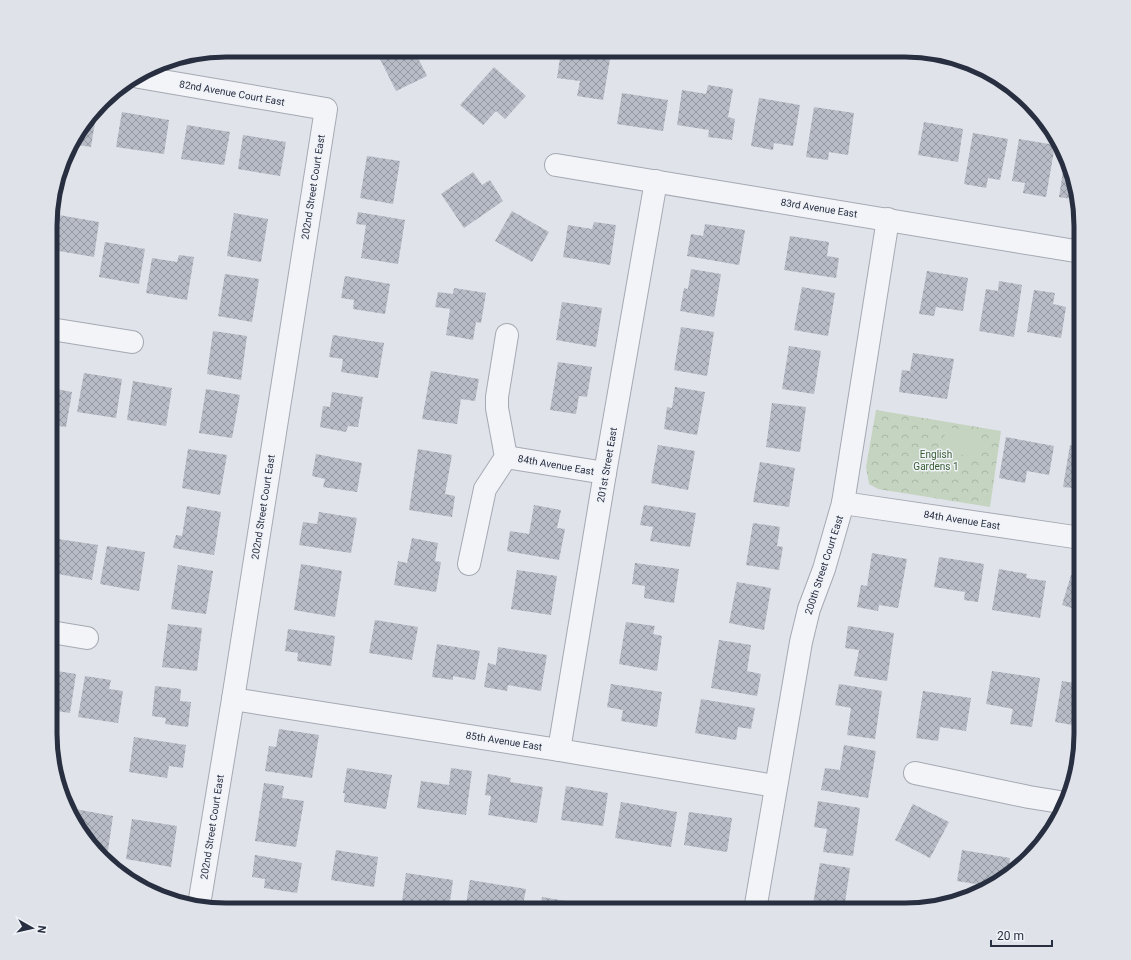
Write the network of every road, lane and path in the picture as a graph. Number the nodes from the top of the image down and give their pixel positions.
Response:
1 (147, 77) edge
2 (326, 108) joint
3 (556, 165) dead end
4 (656, 181) junction
5 (888, 219) junction
6 (1074, 251) edge
7 (57, 329) edge
8 (507, 335) dead end
9 (132, 342) dead end
10 (506, 457) junction
11 (605, 473) junction
12 (843, 503) junction
13 (1074, 537) edge
14 (469, 564) dead end
15 (57, 633) edge
16 (87, 638) dead end
17 (233, 699) junction
18 (560, 750) junction
19 (915, 772) dead end
20 (775, 786) junction
21 (1060, 802) edge
22 (200, 901) edge
23 (755, 903) edge

1 - 2 street, 82nd Avenue Court East
2 - 17 street, 202nd Street Court East
3 - 4 street, 83rd Avenue East
4 - 5 street, 83rd Avenue East
4 - 11 street, 201st Street East
5 - 6 street, 83rd Avenue East
5 - 12 street, 200th Street Court East
7 - 9 street
8 - 10 street
10 - 11 street, 84th Avenue East
10 - 14 street
11 - 18 street, 201st Street East
12 - 13 street, 84th Avenue East
12 - 20 street, 200th Street Court East
15 - 16 street
17 - 18 street, 85th Avenue East
17 - 22 street, 202nd Street Court East
18 - 20 street, 85th Avenue East
19 - 21 street
20 - 23 street, 200th Street Court East

